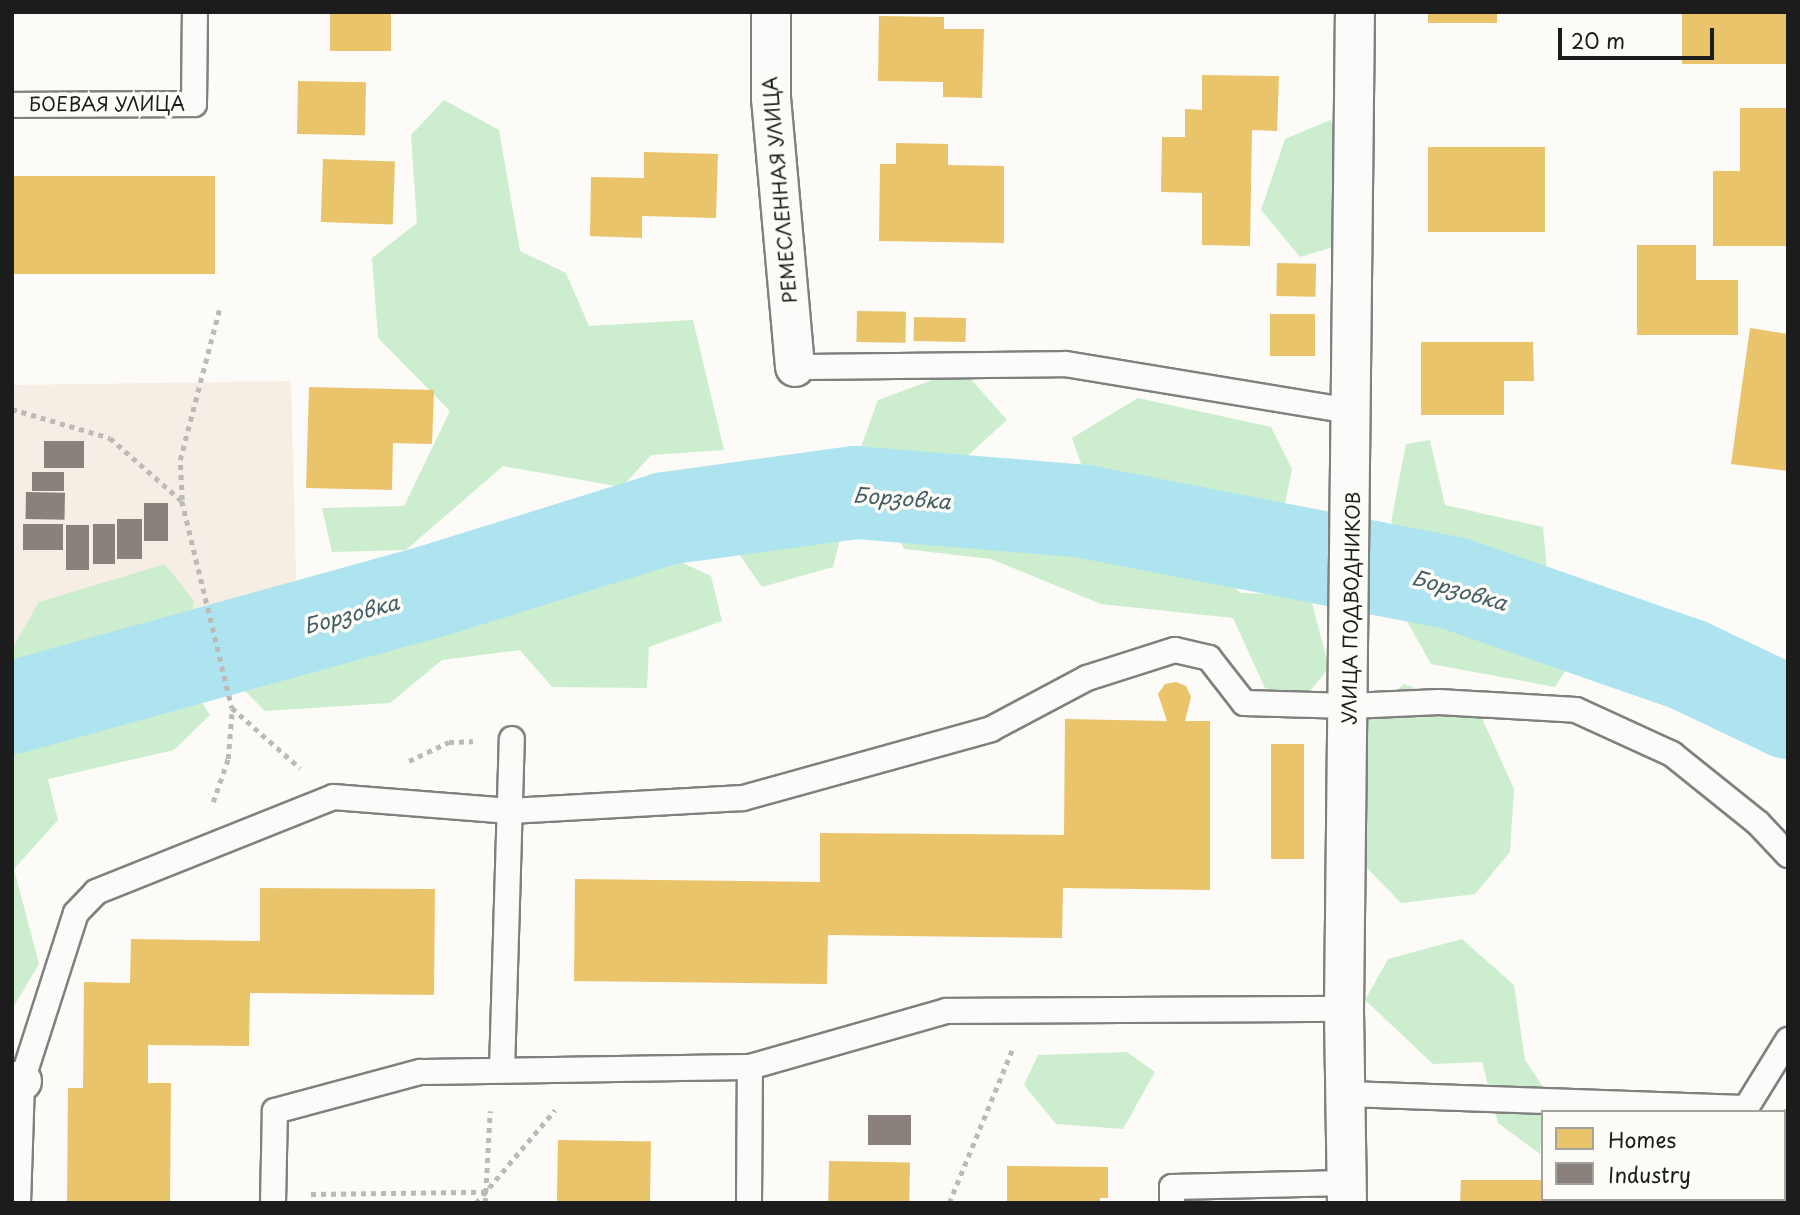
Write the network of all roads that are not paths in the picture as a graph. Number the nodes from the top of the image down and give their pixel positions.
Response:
1 (195, 12) edge
2 (771, 12) edge
3 (1355, 12) edge
4 (12, 105) edge
5 (795, 367) joint
6 (1351, 411) junction
7 (1350, 706) junction
8 (512, 739) road end
9 (510, 811) junction
10 (1788, 855) edge
11 (1344, 1009) junction
12 (1788, 1040) edge
13 (750, 1067) junction
14 (502, 1070) junction
15 (17, 1081) edge
16 (1345, 1094) junction
17 (1619, 1109) edge
18 (1347, 1193) edge
19 (273, 1198) edge
20 (18, 1203) edge
21 (749, 1203) edge
22 (1172, 1203) edge

1 - 4 lane, БОЕВАЯ УЛИЦА
2 - 5 street, РЕМЕСЛЕННАЯ УЛИЦА
3 - 6 street, УЛИЦА ПОДВОДНИКОВ
5 - 6 lane
6 - 7 street, УЛИЦА ПОДВОДНИКОВ
7 - 9 lane
7 - 10 lane
7 - 11 street, УЛИЦА ПОДВОДНИКОВ
8 - 9 lane
9 - 14 lane
9 - 15 lane
11 - 13 lane
11 - 16 street, УЛИЦА ПОДВОДНИКОВ
12 - 17 lane
13 - 14 lane
13 - 21 lane
14 - 19 lane
15 - 20 lane
16 - 17 lane
16 - 18 street, УЛИЦА ПОДВОДНИКОВ
18 - 22 lane

